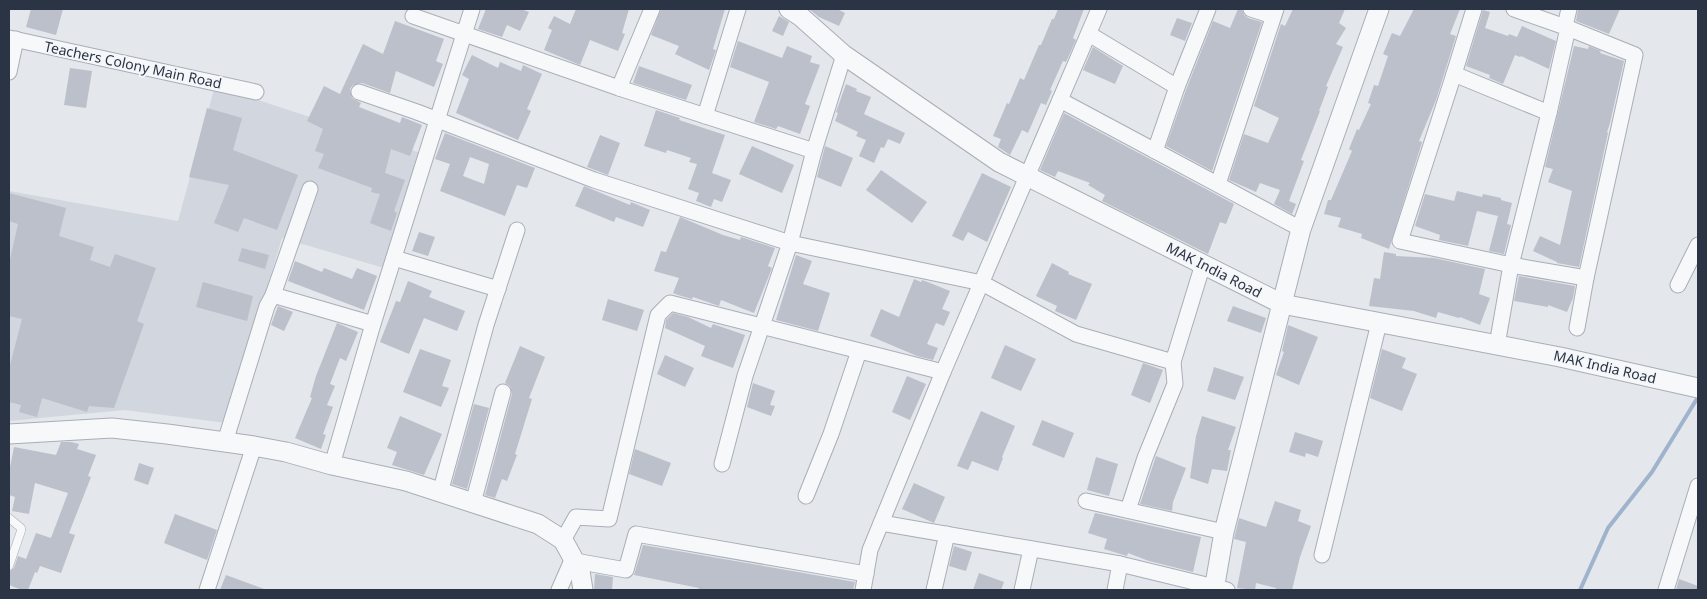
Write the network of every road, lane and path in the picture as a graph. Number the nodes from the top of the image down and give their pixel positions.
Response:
1 (472, 9) edge
2 (652, 9) edge
3 (738, 9) edge
4 (1099, 9) edge
5 (1208, 9) edge
6 (1251, 9) edge
7 (1379, 9) edge
8 (1474, 9) edge
9 (1514, 9) edge
10 (1569, 9) edge
11 (798, 11) edge
12 (1275, 12) edge
13 (413, 16) dead end
14 (1566, 27) junction
15 (464, 33) junction
16 (1089, 34) junction
17 (12, 38) edge
18 (844, 56) junction
19 (9, 72) edge
20 (1454, 74) junction
21 (1177, 87) junction
22 (619, 88) junction
23 (256, 92) dead end
24 (359, 92) dead end
25 (1060, 100) junction
26 (1549, 113) junction
27 (705, 116) junction
28 (437, 120) junction
29 (814, 151) junction
30 (1155, 151) junction
31 (1028, 176) junction
32 (1218, 184) junction
33 (310, 189) dead end
34 (1301, 229) junction
35 (517, 230) dead end
36 (790, 243) junction
37 (1698, 245) edge
38 (394, 258) junction
39 (1203, 264) junction
40 (1511, 265) junction
41 (1586, 278) junction
42 (982, 283) junction
43 (1678, 285) dead end
44 (498, 289) junction
45 (273, 294) junction
46 (1282, 304) junction
47 (1379, 323) junction
48 (373, 324) junction
49 (762, 327) junction
50 (1577, 328) dead end
51 (1497, 345) junction
52 (859, 351) junction
53 (1173, 362) junction
54 (943, 372) junction
55 (1697, 388) edge
56 (503, 392) dead end
57 (9, 434) edge
58 (226, 442) junction
59 (254, 446) junction
60 (722, 464) dead end
61 (332, 465) junction
62 (1698, 486) edge
63 (440, 492) junction
64 (806, 496) dead end
65 (1086, 501) dead end
66 (473, 503) junction
67 (1128, 510) junction
68 (9, 518) edge
69 (881, 523) junction
70 (1224, 532) junction
71 (947, 534) junction
72 (563, 540) junction
73 (1031, 549) junction
74 (1322, 555) dead end
75 (574, 560) junction
76 (1120, 564) junction
77 (9, 566) edge
78 (866, 574) junction
79 (1219, 589) edge
80 (207, 590) edge
81 (559, 590) edge
82 (583, 590) edge
83 (863, 590) edge
84 (934, 590) edge
85 (1022, 590) edge
86 (1115, 590) edge
87 (1666, 590) edge

1 - 15 street
2 - 22 street
3 - 27 street
4 - 16 street
5 - 21 street
6 - 12 street
7 - 34 street
8 - 20 street
9 - 14 street
10 - 14 street
11 - 18 street, MAK India Road
12 - 32 street
13 - 15 street
14 - 26 street
14 - 41 street
15 - 22 street
15 - 28 street
16 - 21 street
16 - 25 street
17 - 19 street
17 - 23 street, Teachers Colony Main Road
18 - 29 street
18 - 31 street, MAK India Road
20 - 26 street
20 - 40 street
21 - 30 street
22 - 27 street
24 - 28 street
25 - 30 street
25 - 31 street
26 - 40 street
27 - 29 street
28 - 36 street
28 - 38 street
29 - 36 street
30 - 32 street
31 - 39 street, MAK India Road
31 - 42 street
32 - 34 street
33 - 45 street
34 - 46 street
35 - 44 street
36 - 42 street
36 - 49 street
37 - 43 street
38 - 44 street
38 - 48 street
39 - 46 street, MAK India Road
39 - 53 street
40 - 41 street
40 - 51 street
41 - 50 street
42 - 53 street
42 - 54 street
44 - 63 street
45 - 48 street
45 - 58 street
46 - 47 street, MAK India Road
46 - 70 street
47 - 51 street, MAK India Road
47 - 74 street
48 - 61 street
49 - 52 street
49 - 60 street
49 - 72 street
51 - 55 street, MAK India Road
52 - 54 street
52 - 64 street
53 - 67 street
54 - 69 street
56 - 66 street
57 - 58 street
58 - 59 street
59 - 61 street
59 - 80 street
61 - 63 street
62 - 87 street
63 - 66 street
65 - 67 street
66 - 72 street
67 - 70 street
68 - 77 lane
69 - 71 street
69 - 78 street
70 - 79 street
71 - 73 street
71 - 84 street
72 - 75 street
73 - 76 street
73 - 85 street
75 - 78 street
75 - 81 street
75 - 82 street
76 - 79 street
76 - 86 street
78 - 83 street

